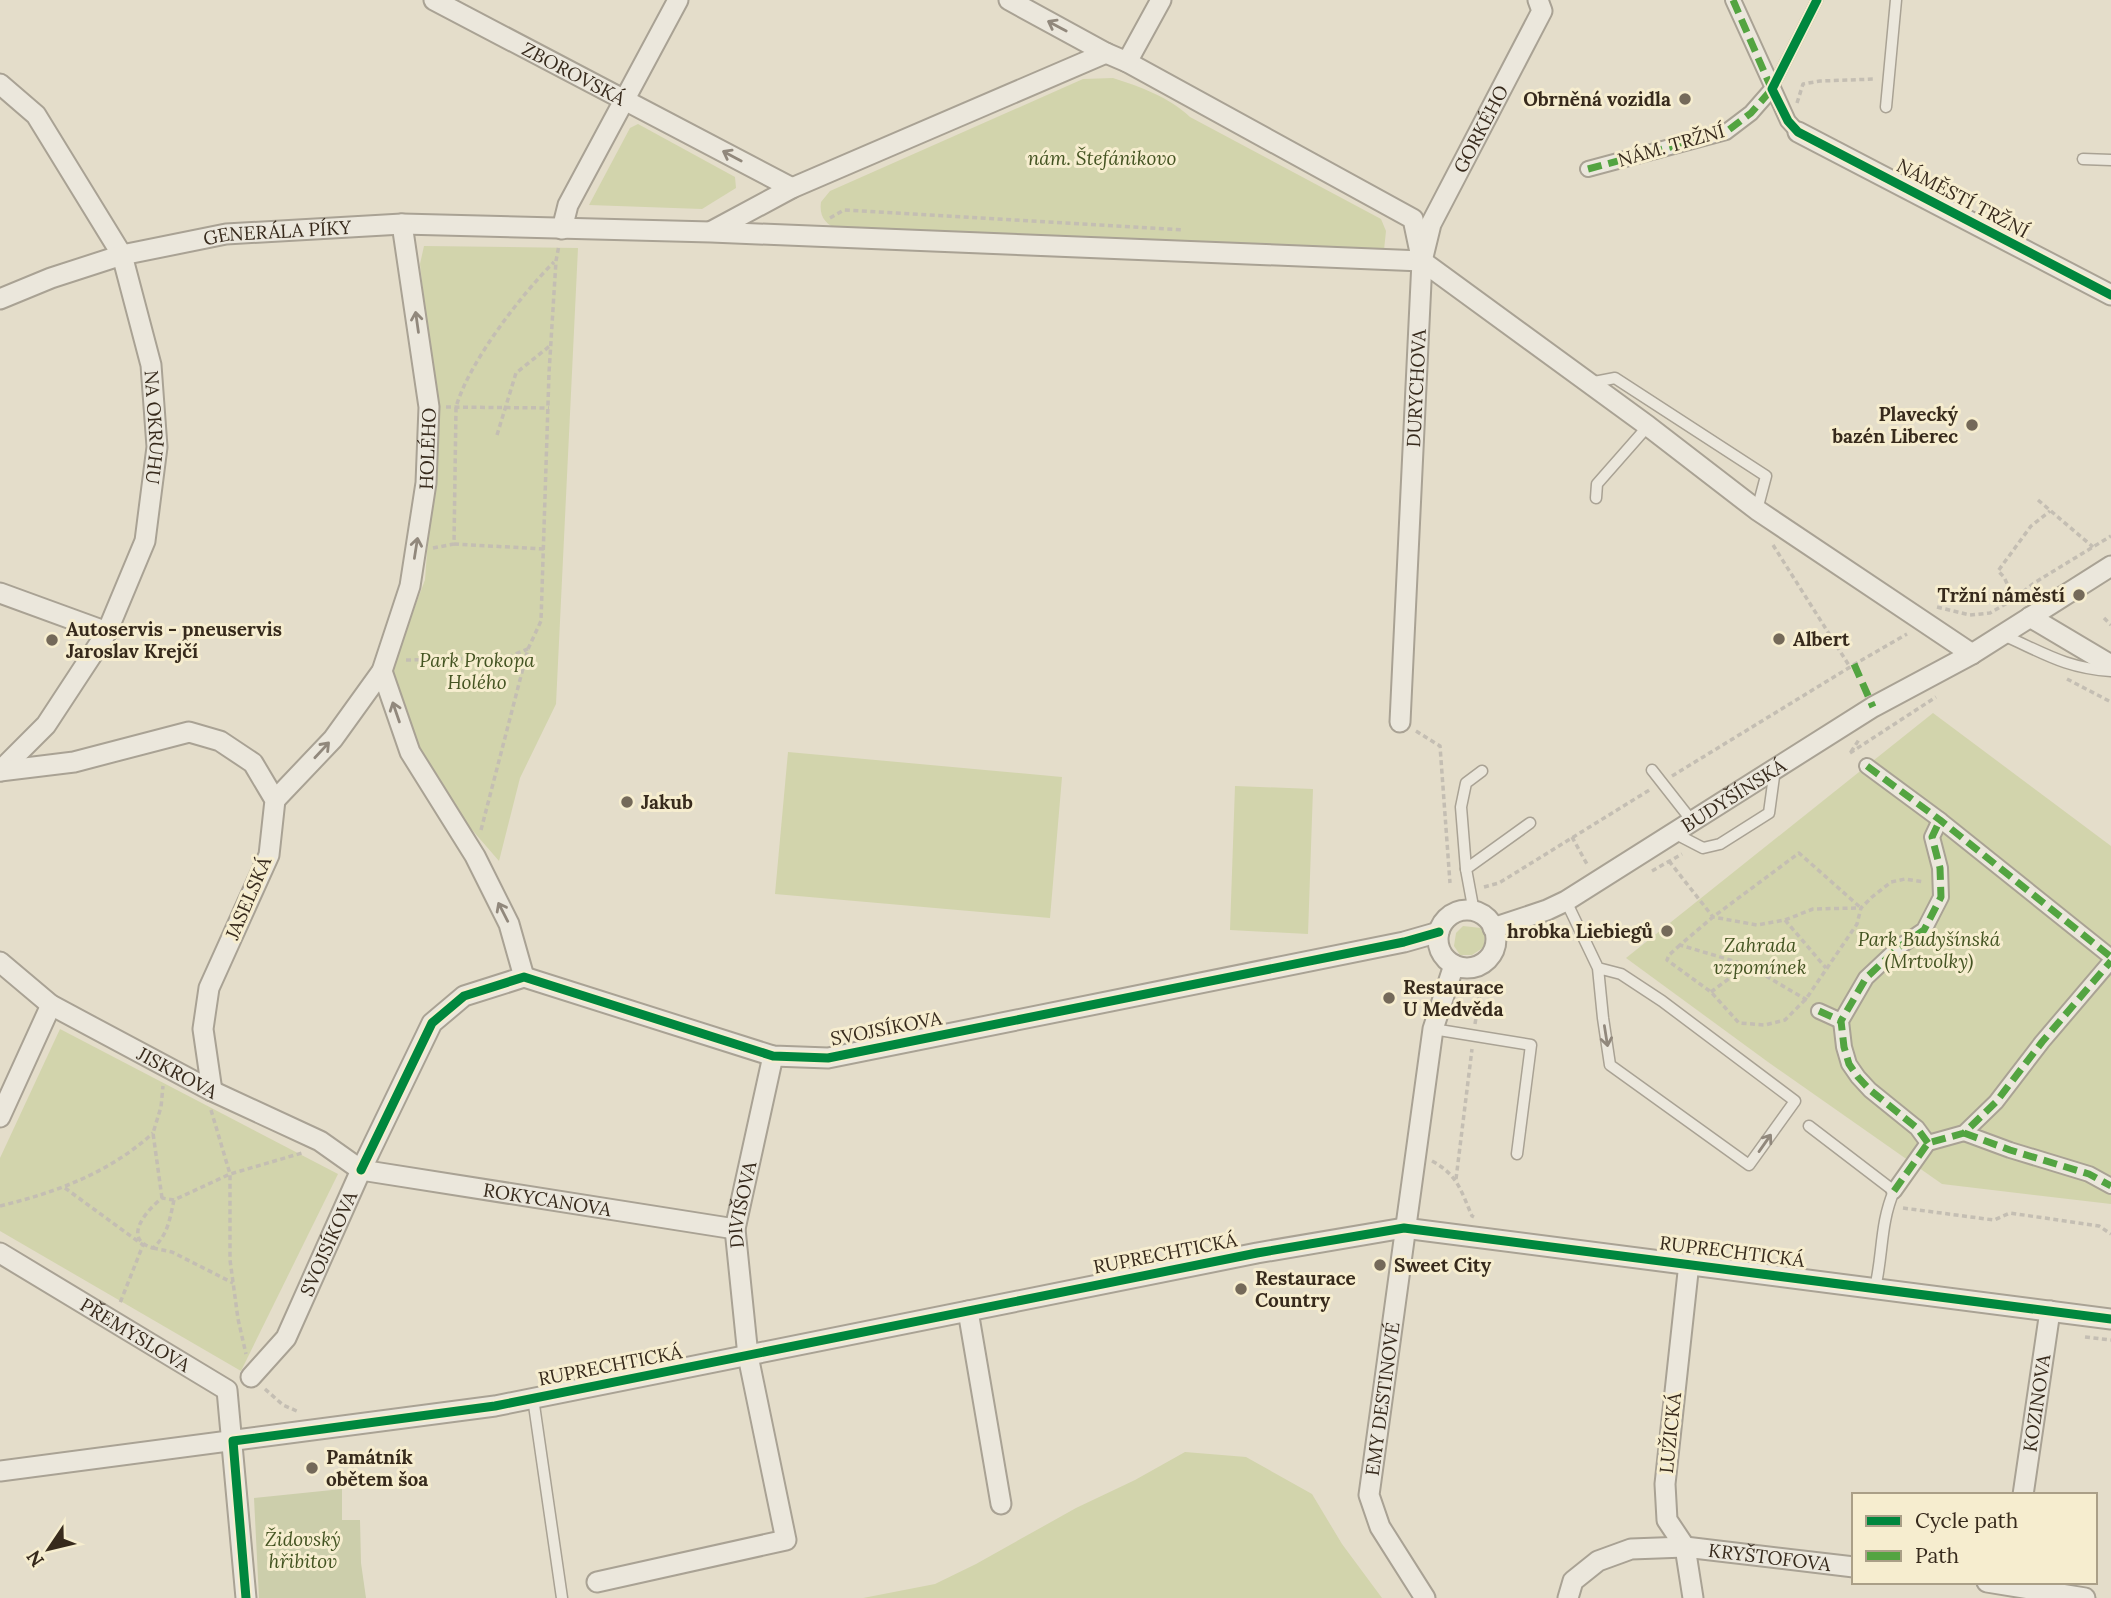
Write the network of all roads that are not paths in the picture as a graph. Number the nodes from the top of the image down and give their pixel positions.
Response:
1 (434, 0) edge
2 (678, 0) edge
3 (1009, 0) edge
4 (1161, 0) edge
5 (1538, 0) edge
6 (1732, 0) edge
7 (1816, 0) edge
8 (1896, 0) edge
9 (1106, 53) junction
10 (1127, 62) junction
11 (0, 84) edge
12 (1772, 89) junction
13 (623, 99) junction
14 (1886, 107) dead end
15 (1798, 132) joint
16 (2083, 159) dead end
17 (2111, 160) edge
18 (1588, 169) dead end
19 (792, 188) junction
20 (402, 224) junction
21 (562, 229) junction
22 (711, 232) junction
23 (122, 255) junction
24 (1422, 261) junction
25 (2111, 295) edge
26 (0, 299) edge
27 (1588, 383) junction
28 (1648, 426) junction
29 (1596, 498) dead end
30 (1757, 510) junction
31 (2111, 566) edge
32 (0, 593) edge
33 (2030, 617) junction
34 (107, 632) junction
35 (2002, 635) junction
36 (1972, 654) junction
37 (2111, 665) edge
38 (384, 666) junction
39 (2111, 671) edge
40 (1400, 722) road end
41 (1867, 766) dead end
42 (1776, 768) junction
43 (1652, 770) dead end
44 (0, 771) edge
45 (1482, 771) dead end
46 (275, 800) junction
47 (1940, 820) junction
48 (1692, 821) junction
49 (1530, 823) dead end
50 (1674, 833) junction
51 (1465, 869) junction
52 (1566, 901) junction
53 (1474, 912) junction
54 (1493, 928) junction
55 (1439, 932) junction
56 (2111, 959) edge
57 (0, 962) edge
58 (1454, 965) junction
59 (1598, 968) junction
60 (524, 977) junction
61 (51, 1005) junction
62 (1819, 1011) dead end
63 (1841, 1021) junction
64 (1433, 1029) junction
65 (774, 1056) junction
66 (212, 1091) junction
67 (0, 1117) edge
68 (1809, 1126) dead end
69 (1964, 1133) junction
70 (1928, 1143) junction
71 (1517, 1154) dead end
72 (361, 1170) junction
73 (2111, 1186) edge
74 (1894, 1191) junction
75 (1404, 1228) junction
76 (735, 1229) junction
77 (0, 1253) edge
78 (1689, 1263) junction
79 (1875, 1288) junction
80 (968, 1311) junction
81 (2050, 1311) junction
82 (2111, 1319) edge
83 (748, 1356) junction
84 (251, 1377) road end
85 (533, 1398) junction
86 (233, 1441) junction
87 (0, 1471) edge
88 (2023, 1493) edge
89 (1000, 1504) dead end
90 (1685, 1547) junction
91 (1852, 1567) edge
92 (597, 1582) dead end
93 (2009, 1588) edge
94 (246, 1598) edge
95 (562, 1598) edge
96 (1425, 1598) edge
97 (1568, 1598) edge
98 (1693, 1598) edge
99 (2085, 1598) edge

1 - 13 street, ZBOROVSKÁ
2 - 13 street
9 -> 3 street
4 - 10 street
5 - 24 street, GORKÉHO
6 - 12 street
7 - 12 lane
8 - 14 lane
9 - 10 street
9 - 19 street
10 - 24 street
11 - 23 street, NA OKRUHU
12 - 15 street
12 - 18 street, NÁM. TRŽNÍ
19 -> 13 street
13 - 21 street, ZBOROVSKÁ
15 - 25 street, NÁMĚSTÍ TRŽNÍ
16 - 17 lane
19 - 22 street
20 - 21 street, GENERÁLA PÍKY
20 - 23 street, GENERÁLA PÍKY
38 -> 20 street, HOLÉHO
21 - 22 street
22 - 24 street
23 - 26 street, GENERÁLA PÍKY
23 - 34 street, NA OKRUHU
24 - 27 street
24 - 40 street, DURYCHOVA
27 - 28 street
27 - 30 lane
28 - 29 lane
28 - 30 street
30 - 36 street
31 - 33 street
32 - 34 street
33 - 35 street
33 - 37 street
34 - 44 street, NA OKRUHU
35 - 36 street
35 - 39 lane
36 - 42 street, BUDYŠÍNSKÁ
46 -> 38 street, HOLÉHO
60 -> 38 street
41 - 47 street
42 - 48 street, BUDYŠÍNSKÁ
42 - 50 lane
43 - 48 lane
44 - 46 street
45 - 51 lane
46 - 66 street, JASELSKÁ
47 - 56 street
47 - 63 street
48 - 50 street, BUDYŠÍNSKÁ
49 - 51 lane
50 - 52 street, BUDYŠÍNSKÁ
51 - 53 lane
52 - 54 street, BUDYŠÍNSKÁ
52 - 59 lane
53 - 54 street
53 - 55 street
54 - 58 street
55 - 58 street
55 - 65 street, SVOJSÍKOVA
56 - 69 street
57 - 61 street, JISKROVA
58 - 64 street
59 -> 59 lane
60 - 65 street, SVOJSÍKOVA
60 - 72 street, SVOJSÍKOVA
61 - 66 street, JISKROVA
61 - 67 street
62 - 63 street
63 - 70 street
64 - 71 lane
64 - 75 street
65 - 76 street, DIVIŠOVA
66 - 72 street, JISKROVA
68 - 74 lane
69 - 70 street
69 - 73 street
70 - 74 street
72 - 76 street, ROKYCANOVA
72 - 84 street, SVOJSÍKOVA
74 - 79 lane
75 - 78 street, RUPRECHTICKÁ
75 - 80 street, RUPRECHTICKÁ
75 - 96 street, EMY DESTINOVÉ
76 - 83 street, DIVIŠOVA
77 - 86 street, PŘEMYSLOVA
78 - 79 street, RUPRECHTICKÁ
78 - 90 street, LUŽICKÁ
79 - 81 street, RUPRECHTICKÁ
80 - 83 street, RUPRECHTICKÁ
80 - 89 street
81 - 82 street, RUPRECHTICKÁ
81 - 88 street, KOZINOVA
83 - 85 street, RUPRECHTICKÁ
83 - 92 street
85 - 86 street, RUPRECHTICKÁ
85 - 95 lane
86 - 87 street, RUPRECHTICKÁ
86 - 94 street
90 - 91 street, KRYŠTOFOVA
90 - 97 street
90 - 98 street, LUŽICKÁ
93 - 99 street

